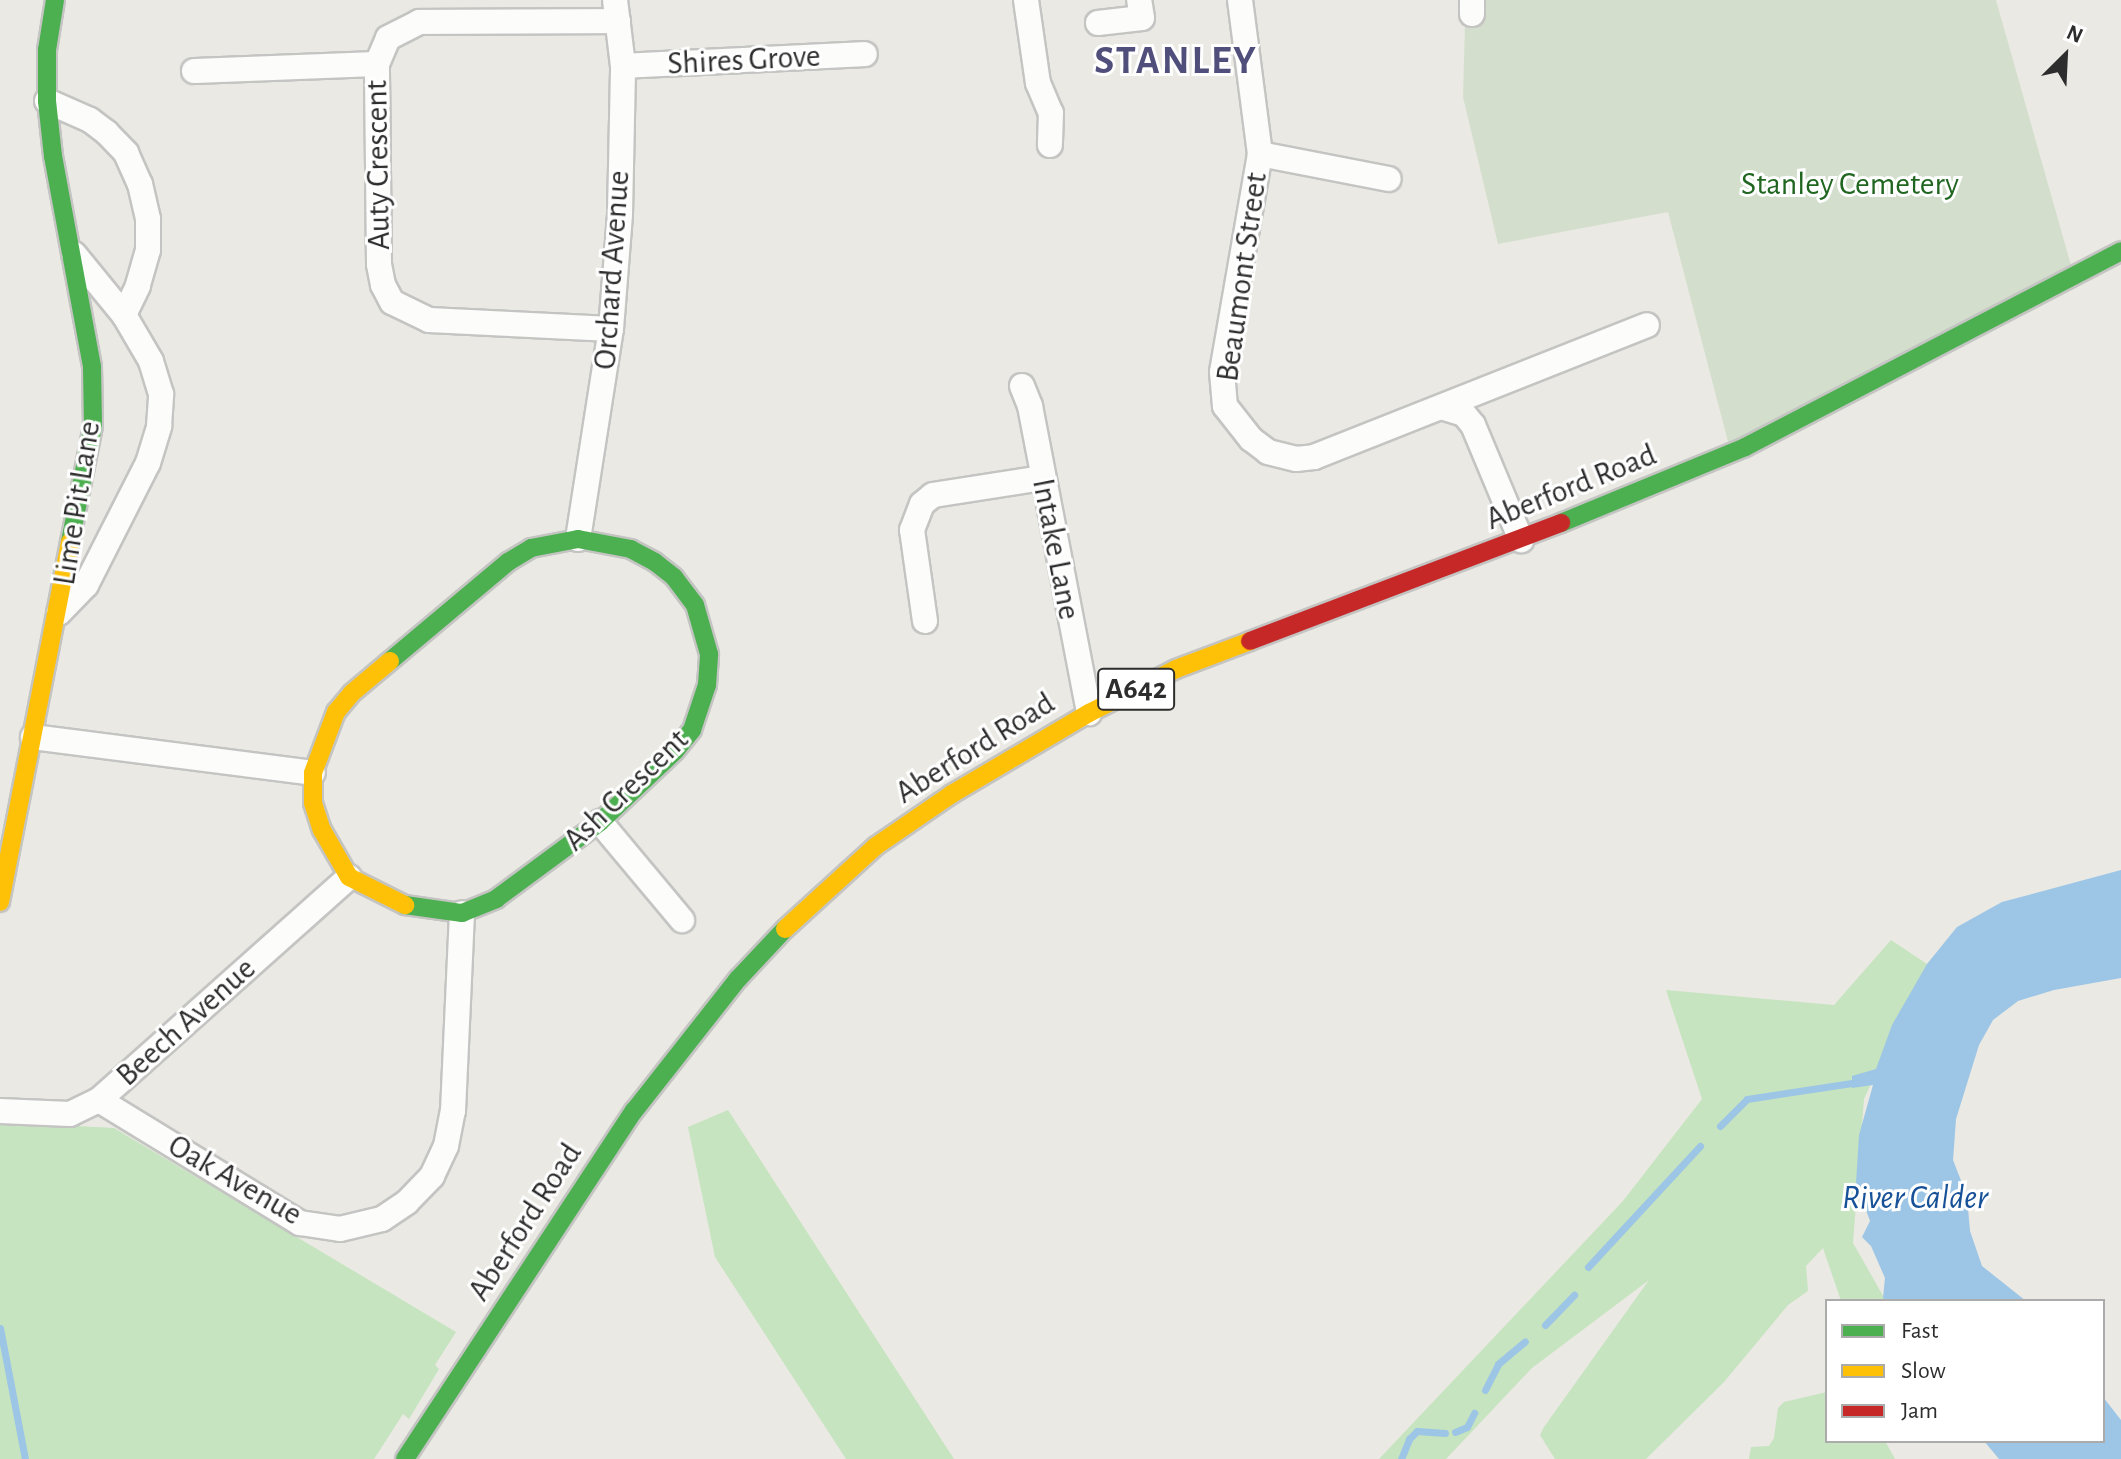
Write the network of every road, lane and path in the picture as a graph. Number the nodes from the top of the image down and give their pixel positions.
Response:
1 (55, 0) edge
2 (1026, 0) edge
3 (1139, 0) edge
4 (1240, 0) edge
5 (616, 10) edge
6 (1098, 23) dead end
7 (865, 54) dead end
8 (377, 64) junction
9 (623, 66) junction
10 (194, 71) dead end
11 (47, 101) junction
12 (1050, 145) dead end
13 (1260, 154) junction
14 (1394, 178) dead end
15 (71, 251) junction
16 (2121, 251) edge
17 (124, 315) junction
18 (1647, 325) dead end
19 (611, 329) junction
20 (1022, 386) dead end
21 (1441, 407) junction
22 (1041, 478) junction
23 (578, 539) junction
24 (1521, 540) junction
25 (59, 613) junction
26 (925, 621) dead end
27 (1089, 713) junction
28 (33, 737) junction
29 (313, 773) junction
30 (600, 822) junction
31 (349, 877) junction
32 (0, 902) edge
33 (462, 913) junction
34 (682, 920) dead end
35 (99, 1100) junction
36 (0, 1111) edge
37 (405, 1459) edge

1 - 11 main road, Lime Pit Lane
2 - 12 street
3 - 6 street
4 - 13 street, Beaumont Street
5 - 8 street, Auty Crescent
5 - 9 street, Orchard Avenue
7 - 9 street, Shires Grove
8 - 10 street
8 - 19 street, Auty Crescent
9 - 19 street, Orchard Avenue
11 - 15 main road, Lime Pit Lane
11 - 17 street
13 - 14 street
13 - 21 street, Beaumont Street
15 - 17 street, Lime Pit Lane
15 - 25 main road, Lime Pit Lane
16 - 24 main road, Aberford Road / A642
17 - 25 street, Lime Pit Lane
18 - 21 street, Beaumont Street
19 - 23 street, Orchard Avenue
20 - 22 street, Intake Lane
21 - 24 street
22 - 26 street
22 - 27 street, Intake Lane
23 - 29 main road, Ash Crescent
23 - 30 main road, Ash Crescent
24 - 27 main road, Aberford Road / A642
25 - 28 main road, Lime Pit Lane
27 - 37 main road, Aberford Road / A642
28 - 29 street
28 - 32 main road, Lime Pit Lane
29 - 31 main road, Ash Crescent
30 - 33 main road, Ash Crescent
30 - 34 street
31 - 33 main road
31 - 35 street, Beech Avenue
33 - 35 street, Oak Avenue
35 - 36 street, Beech Avenue

